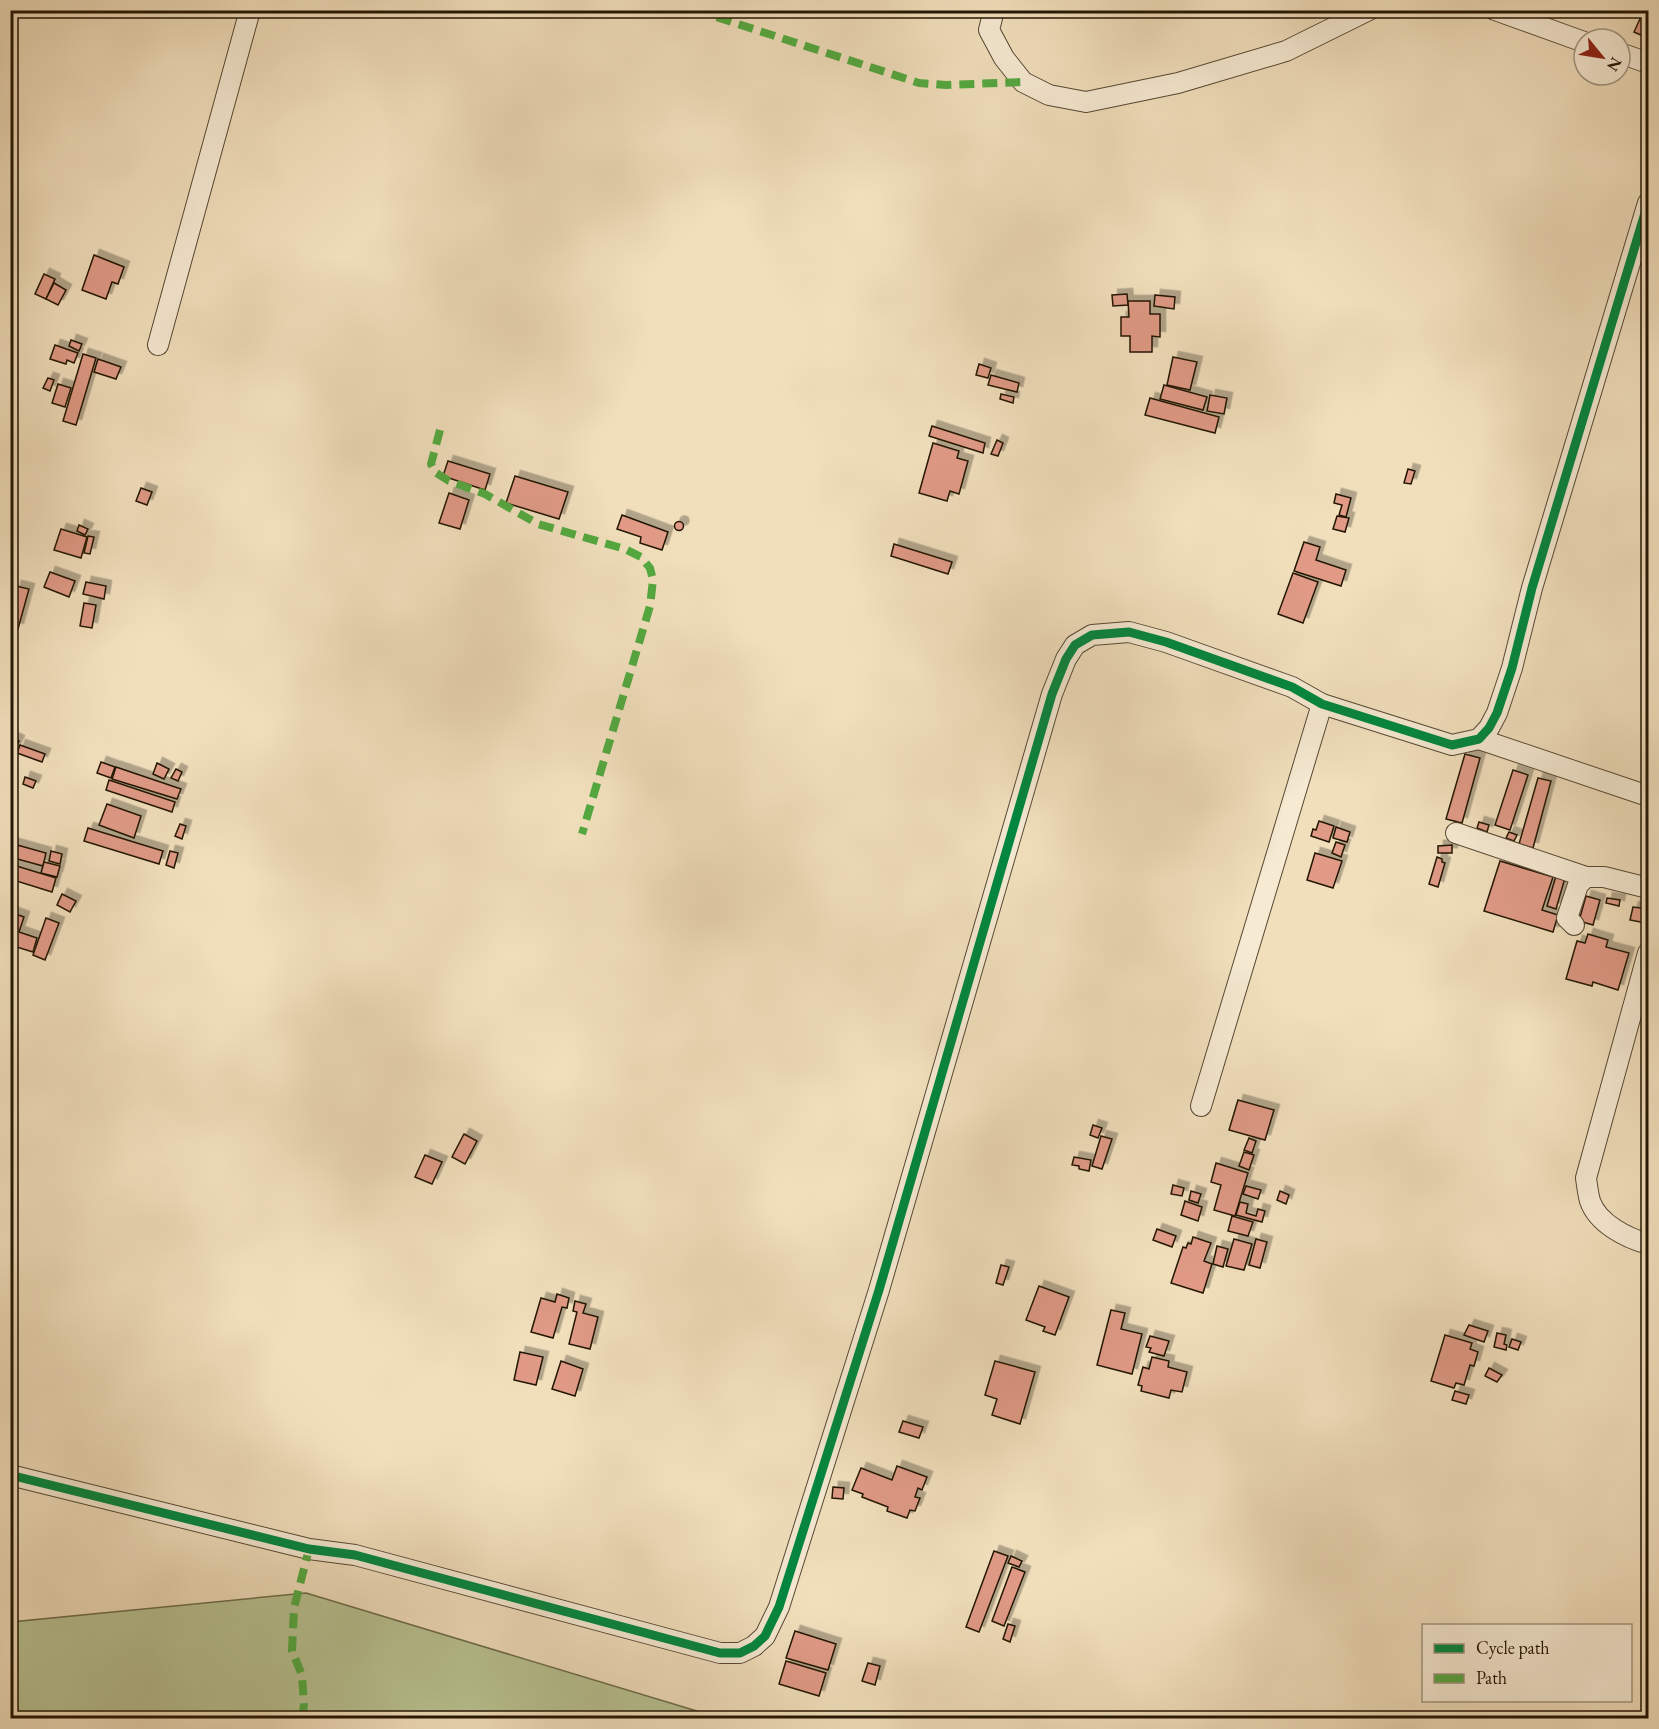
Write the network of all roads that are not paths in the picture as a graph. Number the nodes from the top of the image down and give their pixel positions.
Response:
1 (250, 10) edge
2 (994, 10) edge
3 (1369, 10) edge
4 (1495, 10) edge
5 (1572, 38) edge
6 (1632, 57) edge
7 (1648, 63) edge
8 (1648, 203) edge
9 (158, 345) dead end
10 (1322, 705) junction
11 (1479, 739) junction
12 (1648, 796) edge
13 (1456, 833) dead end
14 (1586, 877) junction
15 (1648, 888) edge
16 (1574, 925) dead end
17 (1648, 953) edge
18 (1201, 1106) dead end
19 (1648, 1244) edge
20 (10, 1476) edge

1 - 9 street
2 - 3 street
4 - 5 street
6 - 7 street
8 - 11 street
10 - 11 street
10 - 18 street
10 - 20 street
11 - 12 street
13 - 14 street
14 - 15 street
14 - 16 street
17 - 19 street

